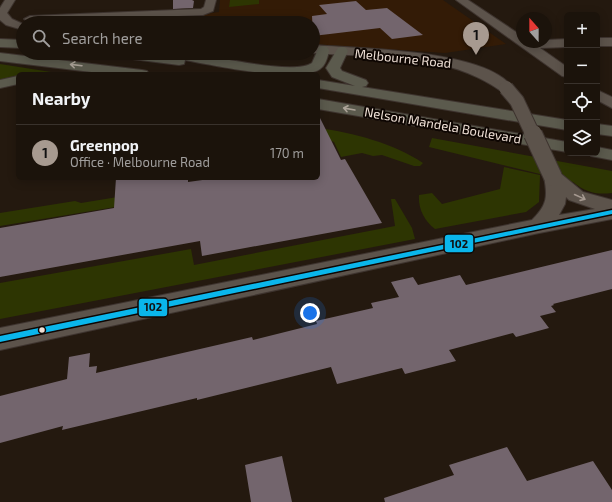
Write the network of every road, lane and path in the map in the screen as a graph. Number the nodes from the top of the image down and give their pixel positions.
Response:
1 (10, 0) edge
2 (211, 0) edge
3 (461, 0) edge
4 (139, 16) edge
5 (16, 25) edge
6 (516, 38) edge
7 (600, 42) edge
8 (612, 42) edge
9 (0, 43) edge
10 (552, 43) edge
11 (564, 43) edge
12 (16, 44) edge
13 (531, 48) edge
14 (320, 50) edge
15 (342, 51) junction
16 (0, 58) edge
17 (16, 60) edge
18 (18, 60) edge
19 (163, 60) edge
20 (212, 60) edge
21 (320, 60) edge
22 (564, 71) edge
23 (124, 72) edge
24 (244, 72) edge
25 (16, 80) edge
26 (0, 84) edge
27 (320, 84) edge
28 (600, 96) edge
29 (612, 103) edge
30 (320, 104) edge
31 (492, 114) junction
32 (564, 125) edge
33 (600, 129) edge
34 (612, 131) edge
35 (564, 146) edge
36 (600, 153) edge
37 (612, 155) edge
38 (552, 177) junction
39 (612, 207) edge
40 (612, 212) edge
41 (538, 226) junction
42 (0, 340) edge

1 - 5 street
2 - 4 street
3 - 6 street
7 - 8 street
9 - 12 highway
10 - 11 street
13 - 22 street
14 - 15 street, Melbourne Road
15 - 31 highway
15 - 38 street, Melbourne Road, bridge
17 -> 16 highway
23 -> 18 highway
19 - 24 highway
20 - 21 highway
25 - 26 highway
27 - 31 highway, Nelson Mandela Boulevard
28 - 29 street
35 -> 30 highway, Nelson Mandela Boulevard
31 - 32 highway, Nelson Mandela Boulevard
33 - 34 highway
36 - 37 highway
38 -> 39 street, Melbourne Road
38 - 41 street, Melbourne Road
40 - 41 street
41 - 42 street

